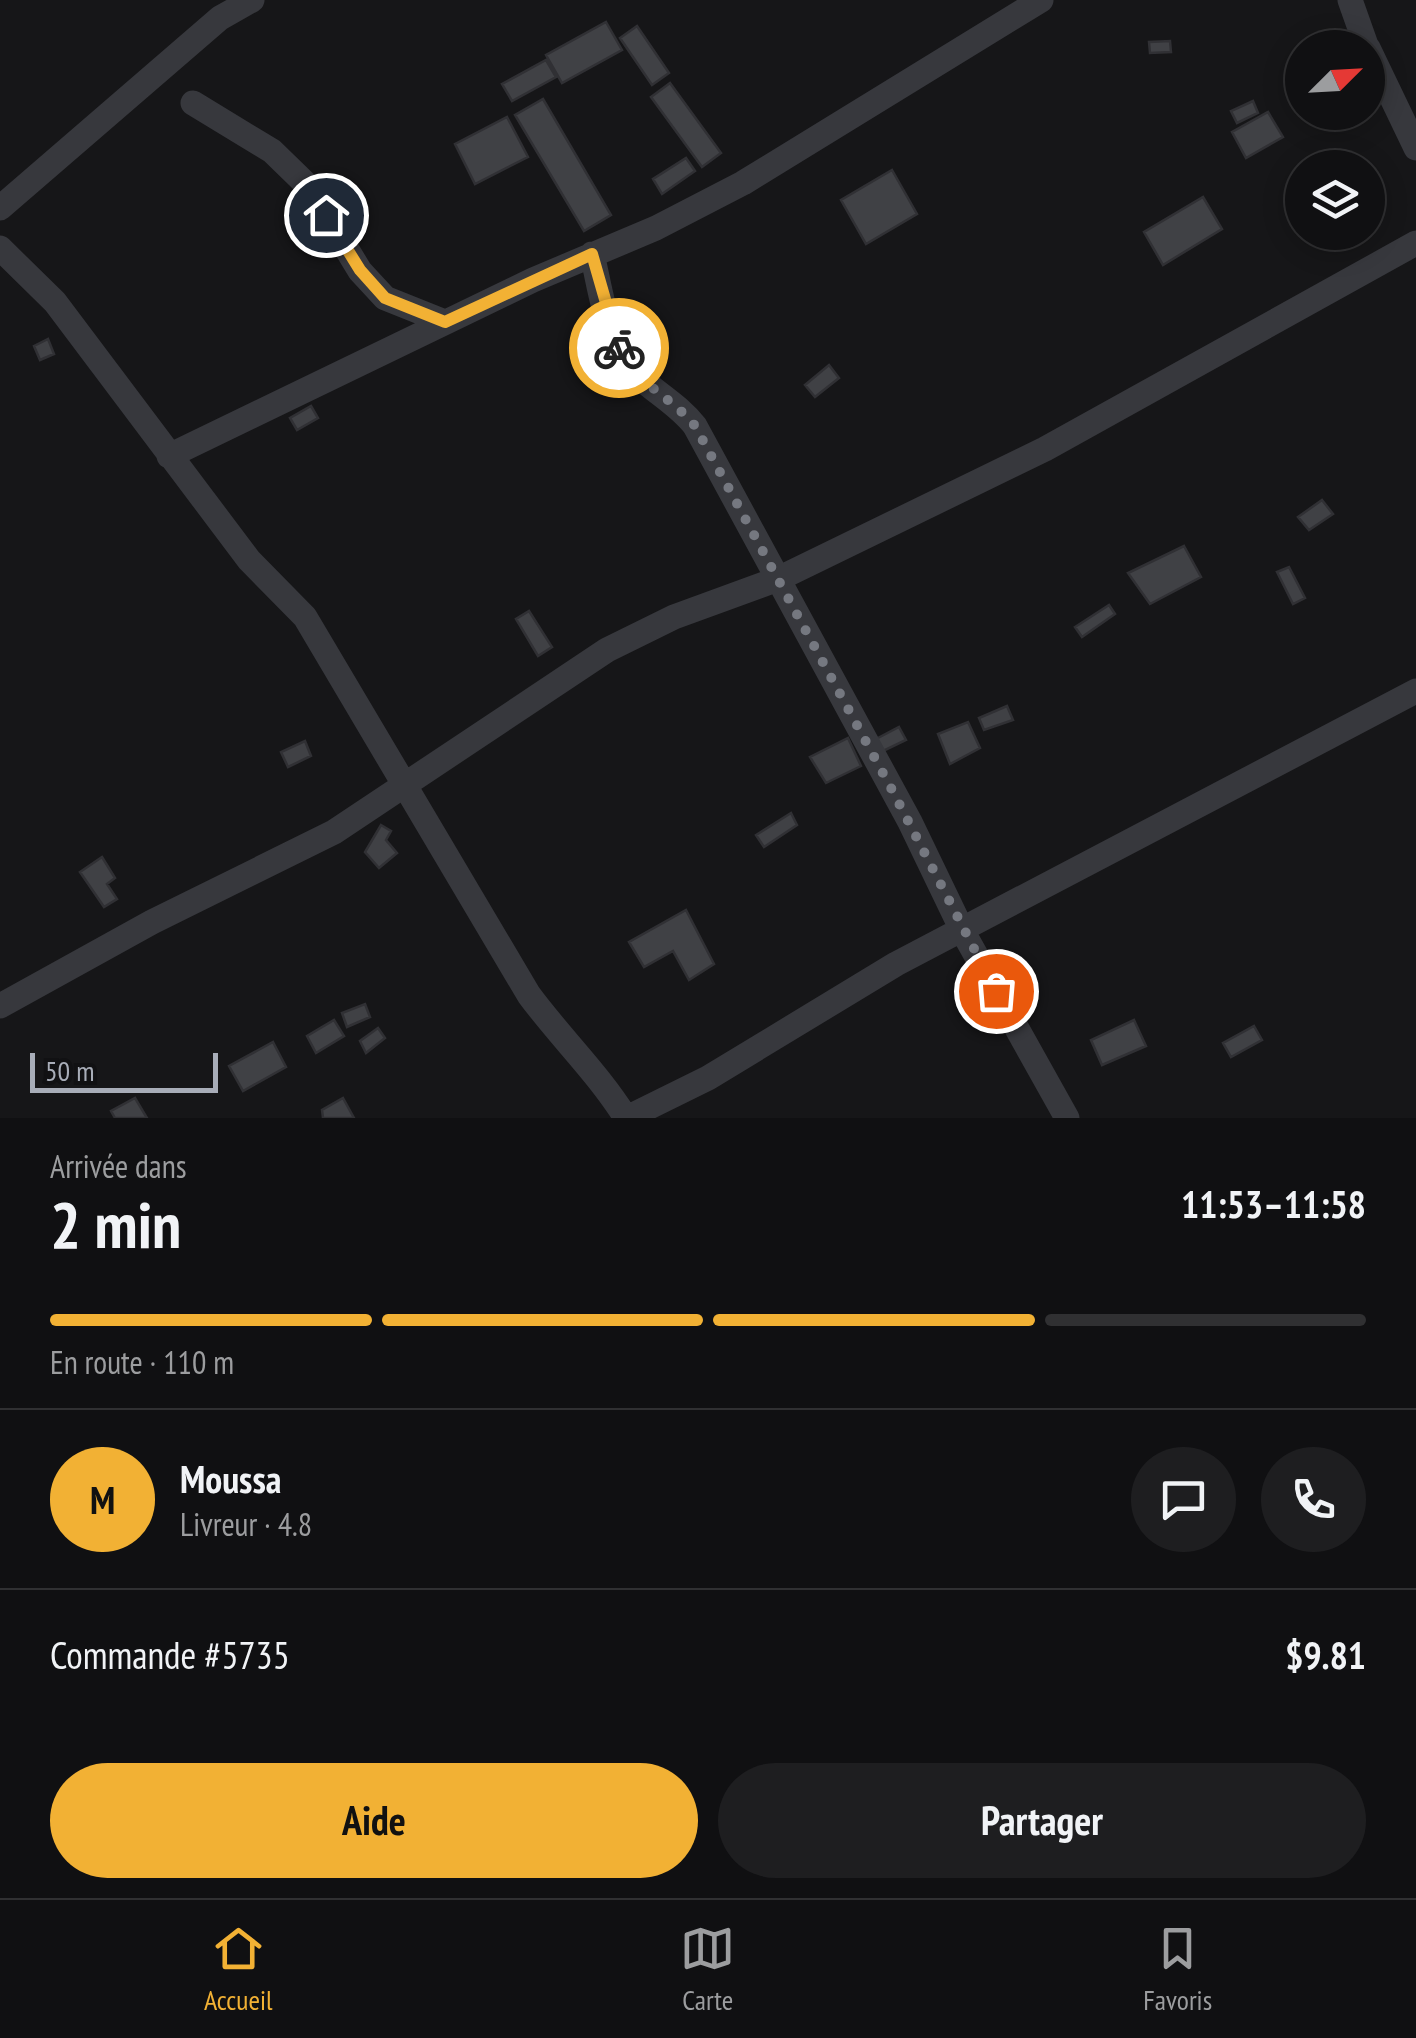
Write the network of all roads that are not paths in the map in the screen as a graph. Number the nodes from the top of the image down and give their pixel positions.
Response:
1 (252, 0) edge
2 (1041, 0) edge
3 (1350, 0) edge
4 (1361, 30) edge
5 (1385, 85) edge
6 (193, 102) dead end
7 (1416, 148) edge
8 (0, 208) edge
9 (1416, 243) edge
10 (0, 248) edge
11 (592, 254) junction
12 (445, 322) junction
13 (169, 456) junction
14 (778, 579) junction
15 (1416, 691) edge
16 (407, 785) junction
17 (963, 932) junction
18 (0, 1006) edge
19 (627, 1118) edge
20 (1067, 1118) edge

1 - 8 street
2 - 11 street
3 - 4 street
5 - 7 street
6 - 12 street
9 - 14 street
10 - 13 street
11 - 12 street
11 - 14 street
12 - 13 street
13 - 16 street
14 - 16 street
14 - 17 street
15 - 17 street
16 - 18 street
16 - 19 street
17 - 19 street
17 - 20 street

